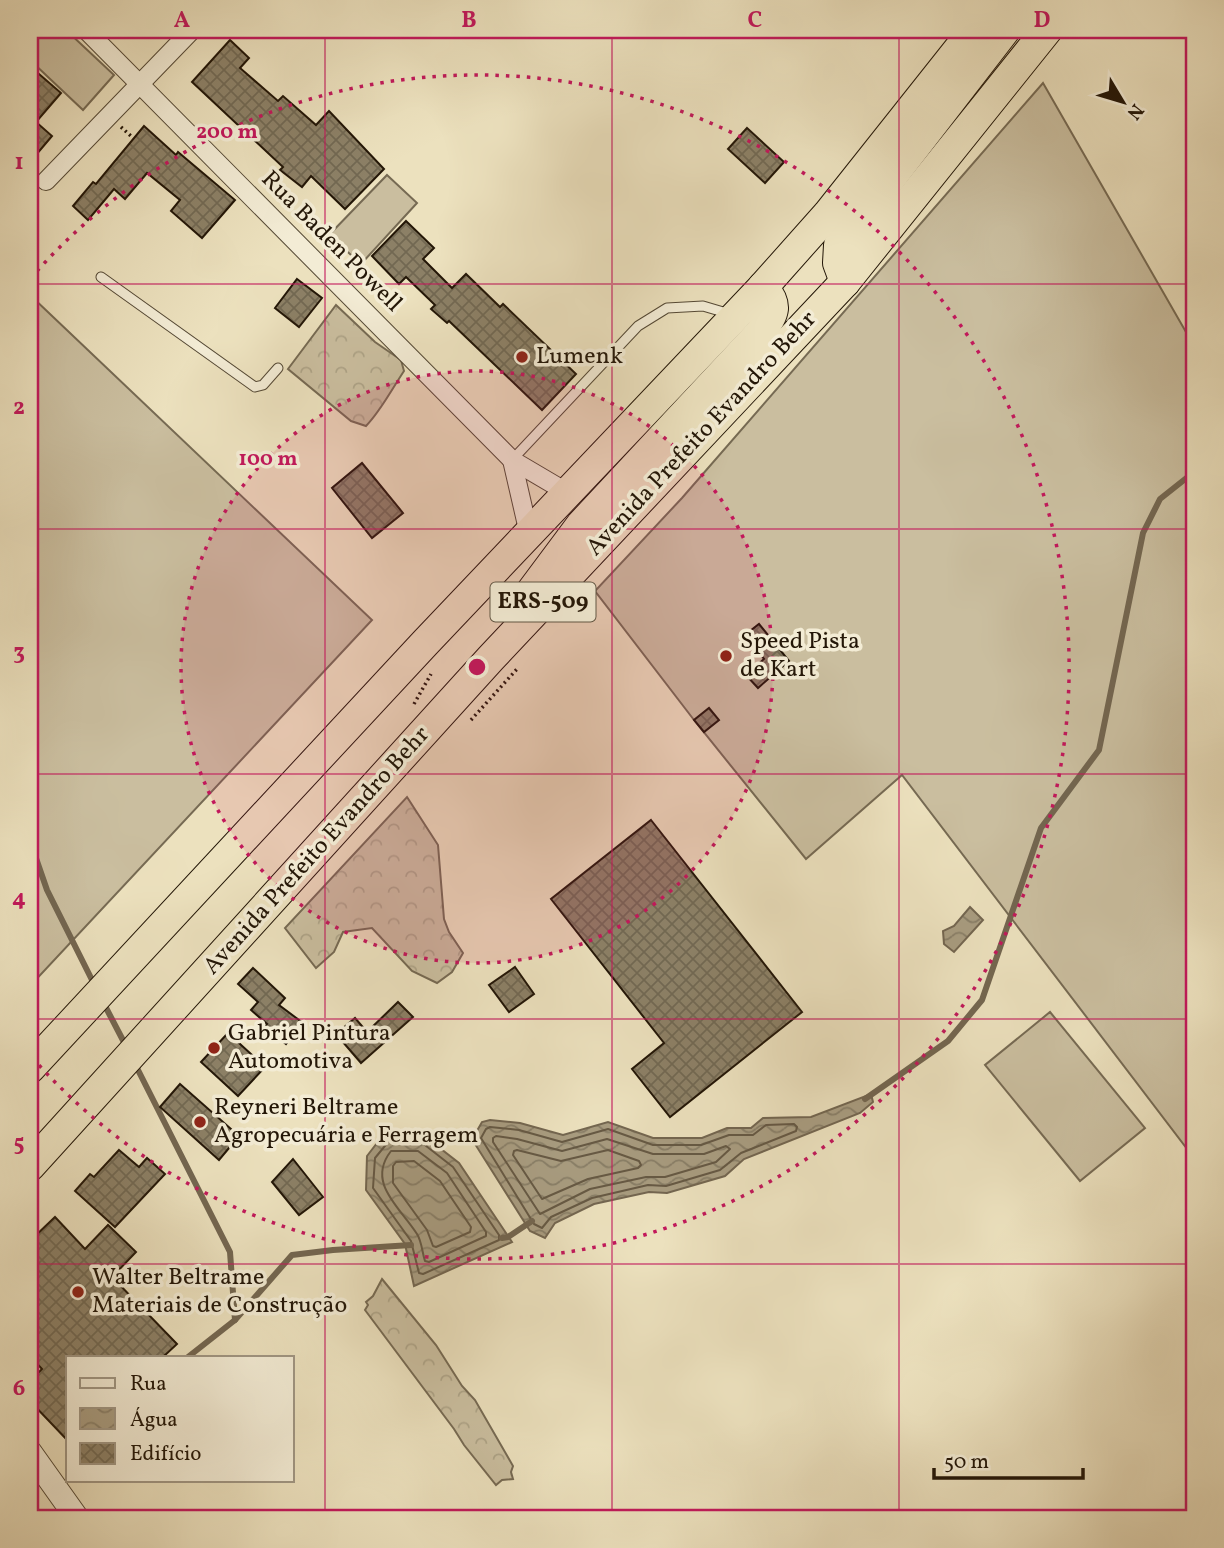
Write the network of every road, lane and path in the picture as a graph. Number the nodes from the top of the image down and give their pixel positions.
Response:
1 (86, 30) edge
2 (192, 30) edge
3 (974, 30) edge
4 (1005, 30) edge
5 (1047, 30) edge
6 (140, 84) junction
7 (46, 181) dead end
8 (101, 277) dead end
9 (845, 282) junction
10 (764, 287) junction
11 (736, 316) junction
12 (278, 368) dead end
13 (512, 460) junction
14 (568, 493) junction
15 (529, 534) junction
16 (425, 643) junction
17 (491, 658) junction
18 (411, 711) dead end
19 (30, 1068) edge
20 (30, 1167) edge
21 (30, 1452) edge
22 (77, 1518) edge

1 - 6 street, Rua Baden Powell
2 - 6 street
3 - 10 highway, ERS-509
4 - 9 highway
5 - 9 highway, Avenida Prefeito Evandro Behr / ERS-509
6 - 7 street
6 - 13 street, Rua Baden Powell
8 - 12 lane
9 - 17 highway, Avenida Prefeito Evandro Behr / ERS-509
10 - 11 highway, ERS-509
10 - 17 highway
11 - 13 lane
11 - 14 highway, ERS-509
13 - 14 street, Rua Baden Powell
13 - 15 street
14 - 15 highway, ERS-509
15 - 16 highway, ERS-509
16 - 18 path
16 - 19 highway, ERS-509
17 - 20 highway, Avenida Prefeito Evandro Behr / ERS-509
21 - 22 street

